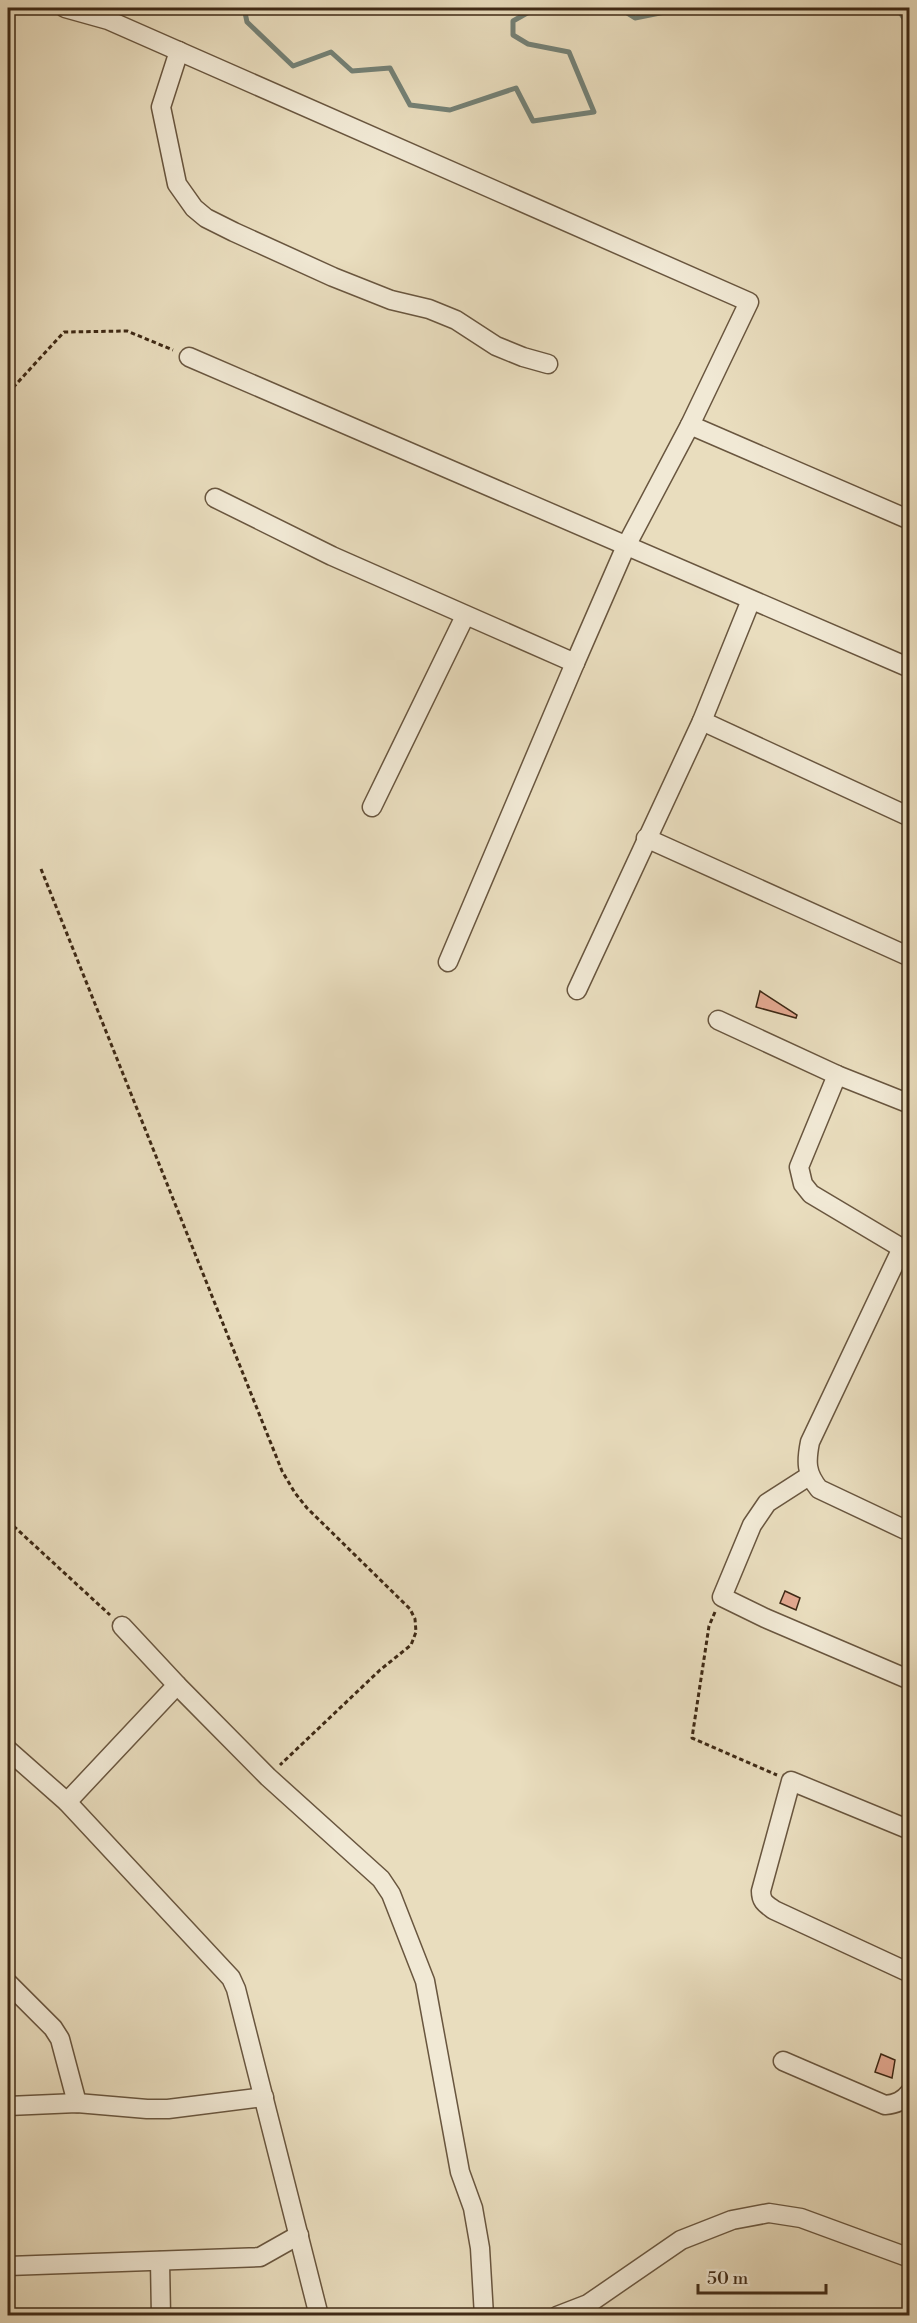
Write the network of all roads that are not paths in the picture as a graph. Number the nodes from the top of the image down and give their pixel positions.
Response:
1 (64, 8) edge
2 (179, 51) junction
3 (189, 357) road end
4 (548, 364) dead end
5 (690, 425) junction
6 (215, 498) dead end
7 (909, 520) edge
8 (626, 546) junction
9 (751, 600) junction
10 (465, 616) junction
11 (575, 663) junction
12 (909, 668) edge
13 (702, 721) junction
14 (372, 807) dead end
15 (909, 817) edge
16 (646, 838) junction
17 (909, 957) edge
18 (448, 962) dead end
19 (577, 990) dead end
20 (717, 1020) dead end
21 (837, 1075) junction
22 (909, 1104) edge
23 (905, 1251) edge
24 (809, 1476) junction
25 (909, 1532) edge
26 (122, 1626) road end
27 (909, 1680) edge
28 (177, 1685) junction
29 (8, 1750) edge
30 (67, 1802) junction
31 (909, 1830) edge
32 (909, 1973) edge
33 (8, 1983) edge
34 (783, 2061) dead end
35 (909, 2092) edge
36 (264, 2097) junction
37 (77, 2103) junction
38 (8, 2106) edge
39 (299, 2235) junction
40 (909, 2258) edge
41 (160, 2261) junction
42 (8, 2266) edge
43 (161, 2316) edge
44 (319, 2316) edge
45 (484, 2316) edge
46 (557, 2316) edge

1 - 2 street
2 - 4 street
2 - 5 street
3 - 8 street
5 - 7 street
5 - 8 street
6 - 10 street
8 - 9 street
8 - 11 street
9 - 12 street
9 - 13 street
10 - 11 street
10 - 14 street
11 - 18 street
13 - 15 street
13 - 16 street
16 - 17 street
16 - 19 street
20 - 21 street
21 - 22 street
21 - 23 street
23 - 24 street
24 - 25 street
24 - 27 street
26 - 28 street
28 - 30 street
28 - 45 street
29 - 30 street
30 - 36 street
31 - 32 street
33 - 37 street
34 - 35 street
36 - 37 street
36 - 39 street
37 - 38 street
39 - 41 street
39 - 44 street
40 - 46 street
41 - 42 street
41 - 43 street

